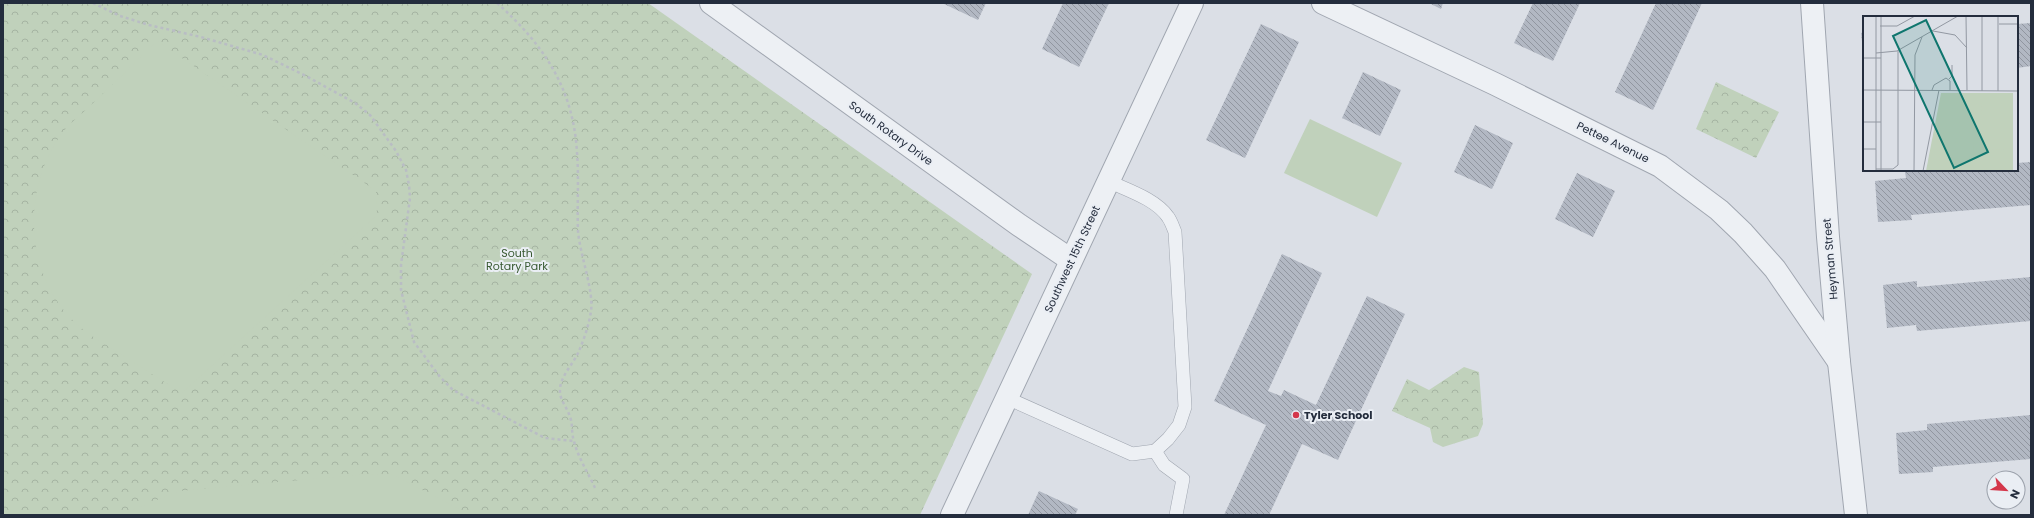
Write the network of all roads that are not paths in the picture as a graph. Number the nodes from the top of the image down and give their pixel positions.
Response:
1 (711, 3) edge
2 (1192, 3) edge
3 (1323, 3) edge
4 (1812, 3) edge
5 (1108, 182) junction
6 (1072, 260) junction
7 (1839, 362) junction
8 (1007, 398) junction
9 (1155, 451) junction
10 (952, 515) edge
11 (1176, 515) edge
12 (1856, 515) edge

1 - 6 street, South Rotary Drive
2 - 5 street, Southwest 15th Street
3 - 7 street, Pettee Avenue
4 - 7 street, Heyman Street
5 - 6 street, Southwest 15th Street
5 - 9 lane
6 - 8 street, Southwest 15th Street
7 - 12 street, Heyman Street
8 - 9 lane
8 - 10 street, Southwest 15th Street
9 - 11 lane

